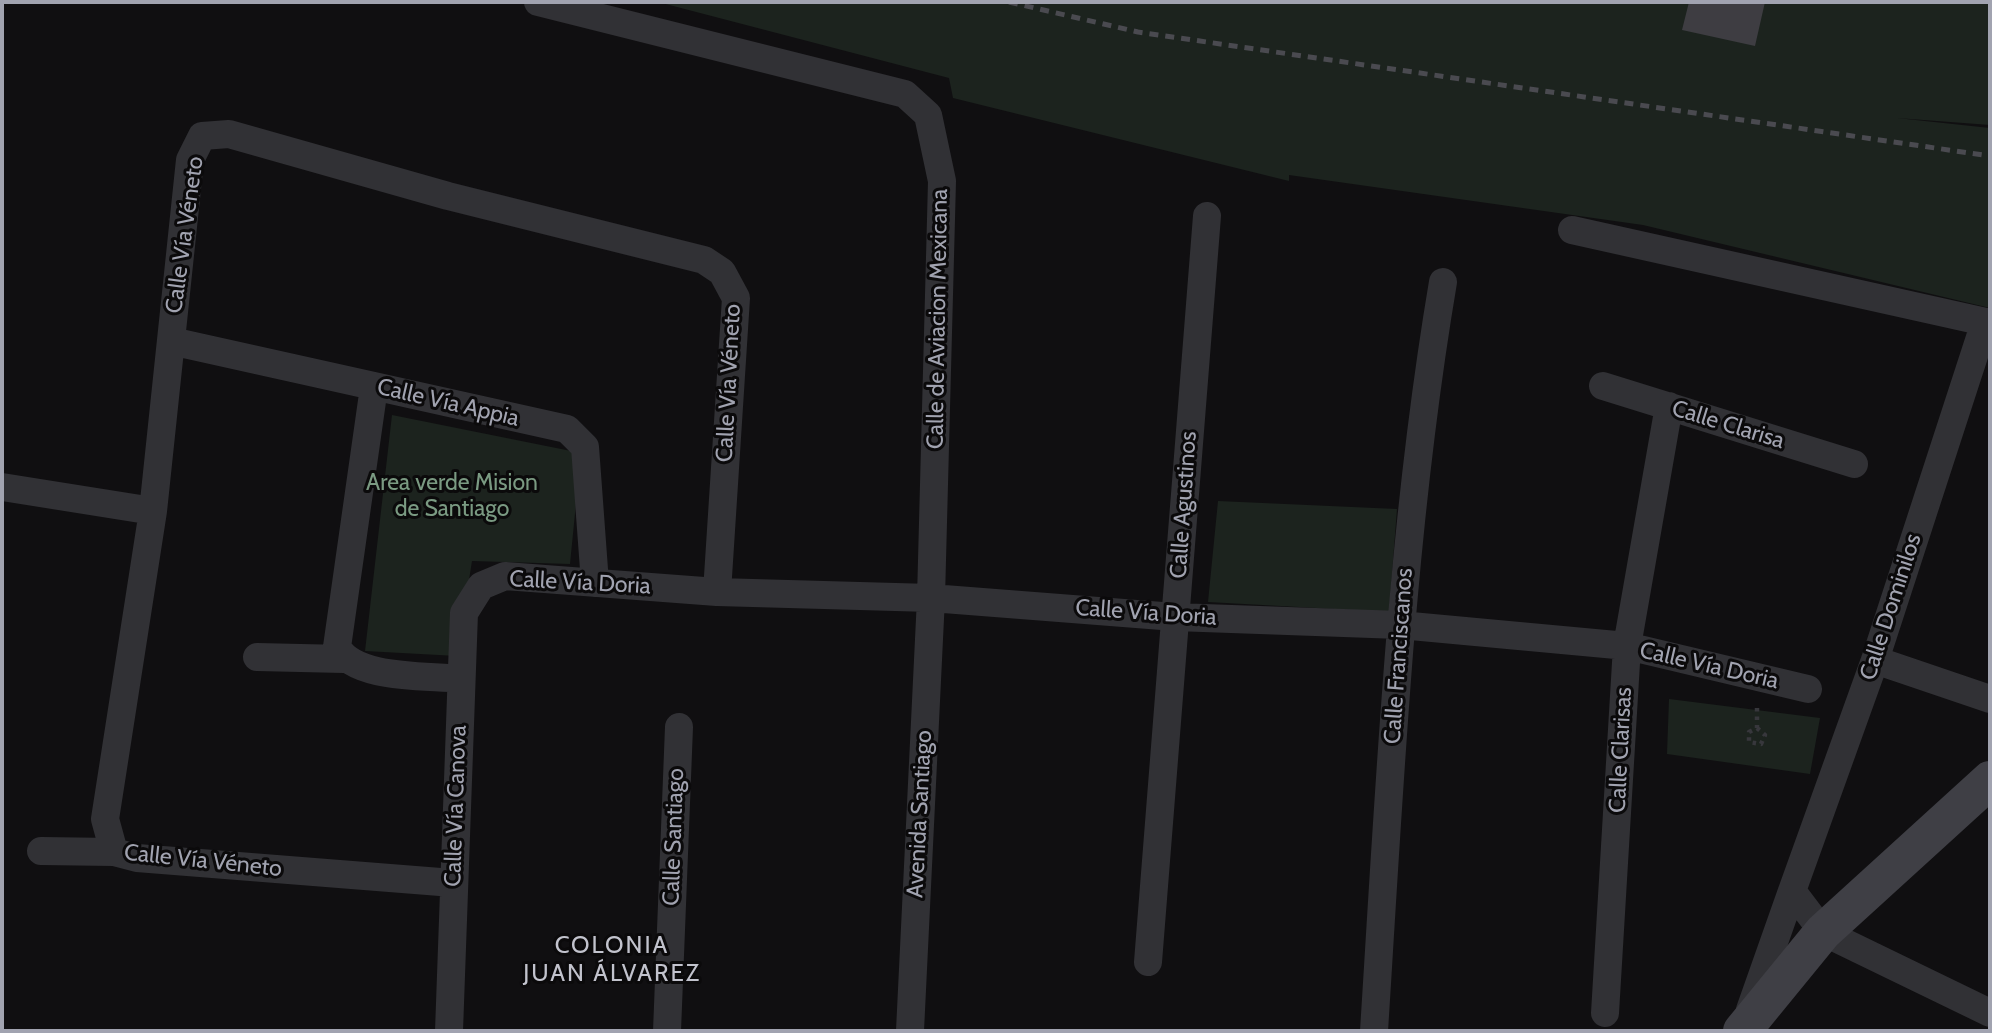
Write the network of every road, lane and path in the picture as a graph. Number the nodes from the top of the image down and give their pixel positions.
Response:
1 (538, 2) edge
2 (1207, 216) dead end
3 (1572, 230) dead end
4 (1443, 282) dead end
5 (1987, 322) edge
6 (171, 341) junction
7 (1603, 386) dead end
8 (374, 387) junction
9 (1669, 407) junction
10 (1854, 464) dead end
11 (2, 488) edge
12 (153, 511) junction
13 (595, 583) junction
14 (481, 586) joint
15 (717, 592) junction
16 (931, 598) junction
17 (1175, 617) junction
18 (1400, 625) junction
19 (1627, 646) junction
20 (257, 657) dead end
21 (344, 659) junction
22 (1875, 660) junction
23 (1761, 678) junction
24 (461, 679) junction
25 (1808, 689) dead end
26 (1990, 699) edge
27 (679, 727) dead end
28 (1757, 728) dead end
29 (1990, 779) edge
30 (41, 851) dead end
31 (114, 852) junction
32 (453, 883) junction
33 (1792, 891) junction
34 (1823, 932) junction
35 (1148, 962) dead end
36 (1605, 1013) dead end
37 (1990, 1013) edge
38 (1743, 1029) edge
39 (449, 1031) edge
40 (667, 1031) edge
41 (910, 1031) edge
42 (1374, 1031) edge

1 - 16 street, Calle de Aviacion Mexicana
2 - 17 street, Calle Agustinos
3 - 5 street
4 - 18 street, Calle Franciscanos
5 - 22 street, Calle Dominilos
6 - 8 street, Calle Vía Appia
6 - 12 street, Calle Vía Véneto
6 - 15 street, Calle Vía Véneto
7 - 9 street, Calle Clarisa
8 - 13 street, Calle Vía Appia
8 - 21 street
9 - 10 street, Calle Clarisa
9 - 19 street, Calle Clarisas
11 - 12 street
12 - 31 street, Calle Vía Véneto
13 - 14 street, Calle Vía Doria
13 - 15 street, Calle Vía Doria
14 - 24 street, Calle Vía Canova
15 - 16 street, Calle Vía Doria
16 - 17 street, Calle Vía Doria
16 - 41 street, Avenida Santiago
17 - 18 street, Calle Vía Doria
17 - 35 street, Calle Agustinos
18 - 19 street, Calle Vía Doria
18 - 42 street, Calle Franciscanos
19 - 23 street, Calle Vía Doria
19 - 36 street, Calle Clarisas
20 - 21 street
21 - 24 street
22 - 26 street
22 - 33 street, Calle Dominilos
23 - 25 street, Calle Vía Doria
23 - 28 path
24 - 32 street, Calle Vía Canova
27 - 40 street, Calle Santiago
29 - 34 street
30 - 31 street
31 - 32 street, Calle Vía Véneto
32 - 39 street, Calle Vía Canova
33 - 34 street
33 - 38 street, Calle Dominilos
34 - 37 street
34 - 38 street

